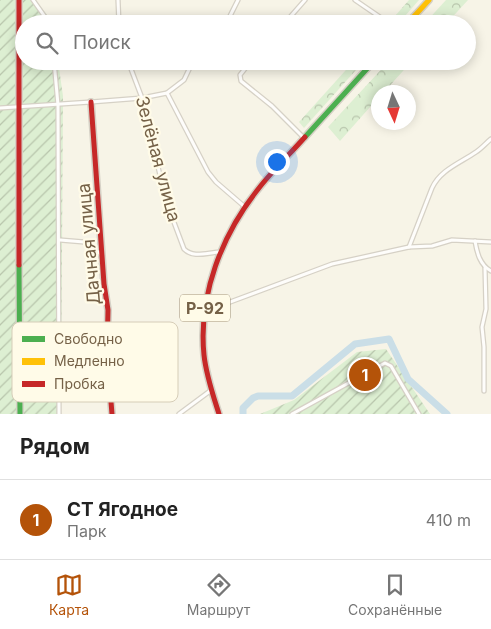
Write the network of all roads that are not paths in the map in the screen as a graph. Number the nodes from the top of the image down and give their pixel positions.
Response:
1 (19, 0) edge
2 (33, 0) edge
3 (118, 0) edge
4 (238, 0) edge
5 (306, 0) edge
6 (355, 0) edge
7 (429, 0) edge
8 (19, 15) edge
9 (44, 15) edge
10 (119, 15) edge
11 (230, 15) edge
12 (292, 15) edge
13 (377, 15) edge
14 (415, 15) edge
15 (18, 70) edge
16 (55, 70) edge
17 (131, 70) edge
18 (189, 70) edge
19 (243, 70) edge
20 (366, 70) edge
21 (167, 93) junction
22 (142, 98) junction
23 (91, 102) junction
24 (58, 105) junction
25 (0, 108) edge
26 (18, 108) junction
27 (304, 138) junction
28 (491, 139) edge
29 (245, 207) junction
30 (60, 240) junction
31 (475, 241) junction
32 (491, 242) edge
33 (409, 248) junction
34 (221, 252) junction
35 (102, 254) junction
36 (486, 268) junction
37 (491, 271) edge
38 (205, 311) junction
39 (19, 322) edge
40 (57, 322) edge
41 (108, 322) edge
42 (210, 391) junction
43 (484, 391) dead end
44 (179, 414) edge
45 (220, 414) edge
46 (292, 414) edge
47 (419, 414) edge

1 - 8 street
2 - 9 street
3 - 10 street
4 - 11 street
5 - 12 street
6 - 13 street
7 - 14 street
15 - 26 street
16 - 24 street
17 - 22 street, Зелёная улица
18 - 21 street
19 - 27 street
20 - 27 street, Р-92
21 - 22 street
21 - 29 street
22 - 23 street
22 - 34 street, Зелёная улица
23 - 24 street
23 - 35 street, Дачная улица
24 - 26 street
24 - 30 street
25 - 26 street
26 - 39 street
27 - 29 street, Р-92
28 - 33 street
29 - 34 street, Р-92
30 - 35 street
30 - 40 street
31 - 32 street
31 - 33 street
31 - 36 street
33 - 38 street
34 - 38 street, Р-92
35 - 41 street, Дачная улица
36 - 37 street
36 - 43 street
38 - 42 street, Р-92
42 - 44 street
42 - 45 street, Р-92
46 - 47 street

